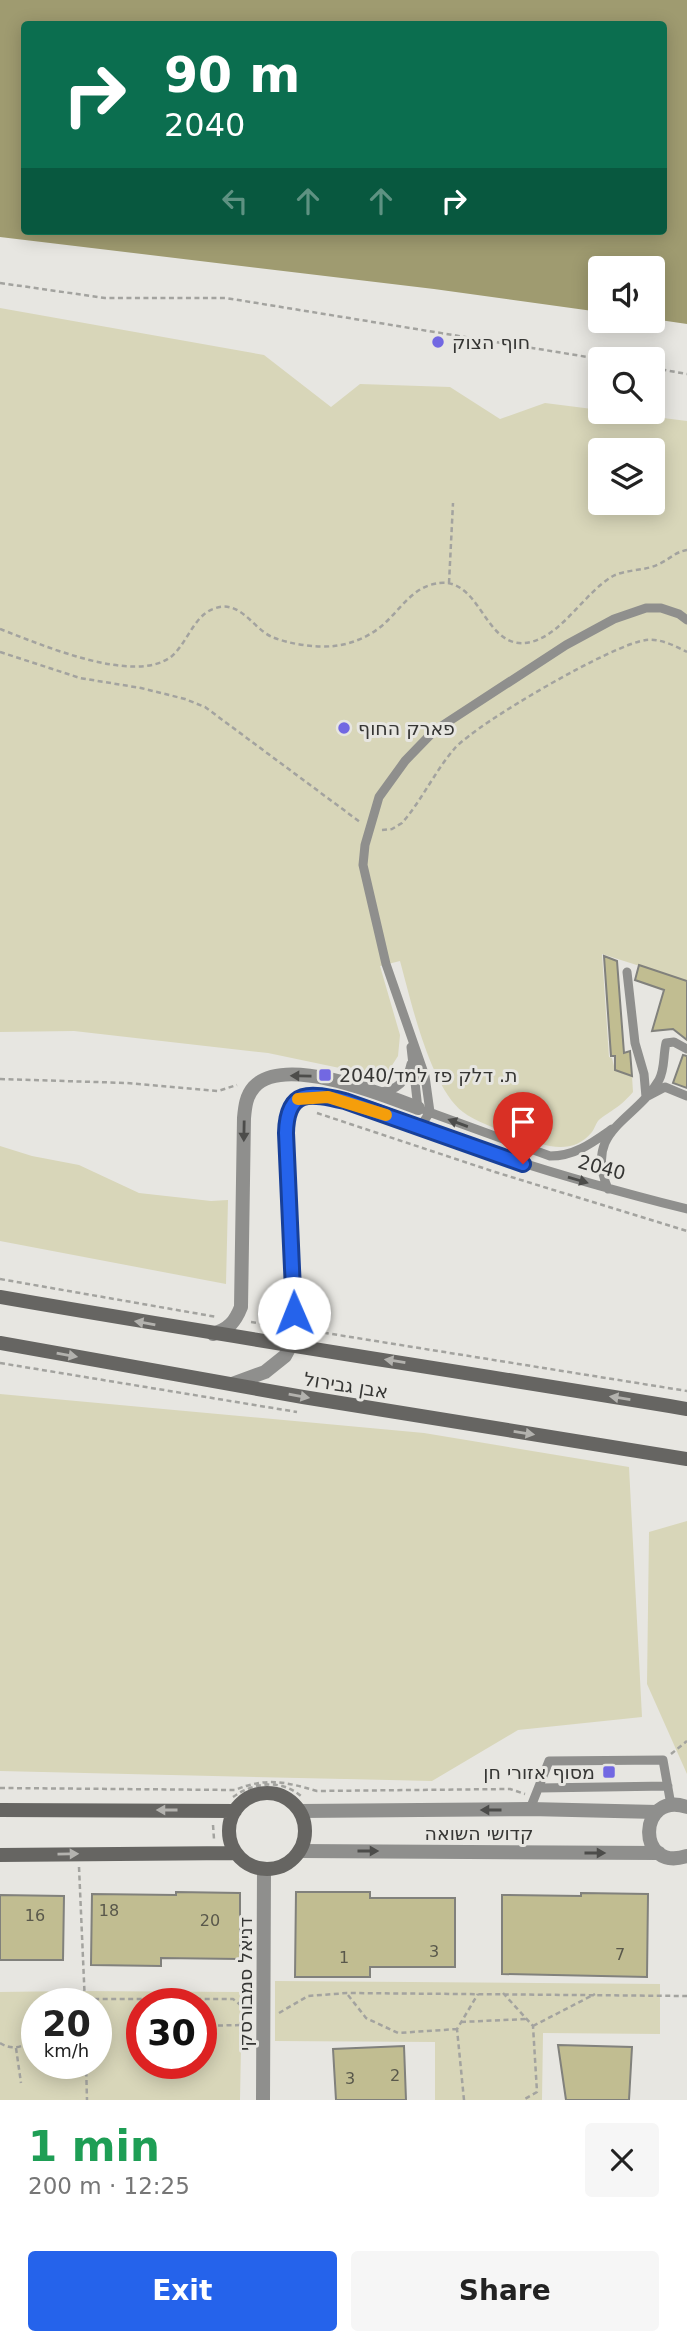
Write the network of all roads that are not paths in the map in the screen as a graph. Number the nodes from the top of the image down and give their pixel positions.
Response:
1 (687, 620) edge
2 (627, 972) dead end
3 (409, 1035) junction
4 (687, 1049) edge
5 (412, 1056) junction
6 (376, 1092) junction
7 (687, 1096) edge
8 (646, 1097) junction
9 (424, 1110) junction
10 (420, 1127) junction
11 (612, 1129) junction
12 (608, 1189) junction
13 (687, 1209) edge
14 (0, 1297) edge
15 (212, 1334) junction
16 (0, 1343) edge
17 (292, 1345) junction
18 (232, 1384) junction
19 (687, 1409) edge
20 (687, 1459) edge
21 (668, 1786) junction
22 (535, 1798) junction
23 (232, 1806) junction
24 (687, 1807) edge
25 (664, 1808) junction
26 (0, 1810) edge
27 (300, 1811) junction
28 (299, 1851) junction
29 (236, 1853) junction
30 (659, 1853) junction
31 (0, 1855) edge
32 (687, 1856) edge
33 (264, 1868) junction
34 (263, 2100) edge

1 - 3 lane
2 - 8 lane
3 - 5 lane
3 - 9 lane
4 - 8 lane, 2040
5 - 6 lane
5 - 9 lane
6 - 9 street, 2040
6 -> 15 street, 2040
7 - 8 lane
8 - 11 lane, 2040
9 - 10 lane
11 -> 9 lane, 2040
10 -> 12 lane, 2040
10 - 17 street, 2040
11 - 12 lane
12 - 13 lane, 2040
15 -> 14 street, אבן גבירול
15 - 17 street, אבן גבירול
16 -> 18 street, אבן גבירול
17 - 18 street
19 -> 17 street, אבן גבירול
18 -> 20 street, אבן גבירול
21 - 22 lane
21 - 22 lane
21 - 25 lane
22 - 25 street, קדושי השואה
22 -> 27 street, קדושי השואה
23 -> 26 street
23 - 27 street
23 - 29 street
24 - 25 street, קדושי השואה
25 - 30 street
27 - 28 street
28 -> 30 street, קדושי השואה
28 - 33 street
31 -> 29 street
29 - 33 street
30 - 32 street, קדושי השואה
33 - 34 street, דניאל סמבורסקי

